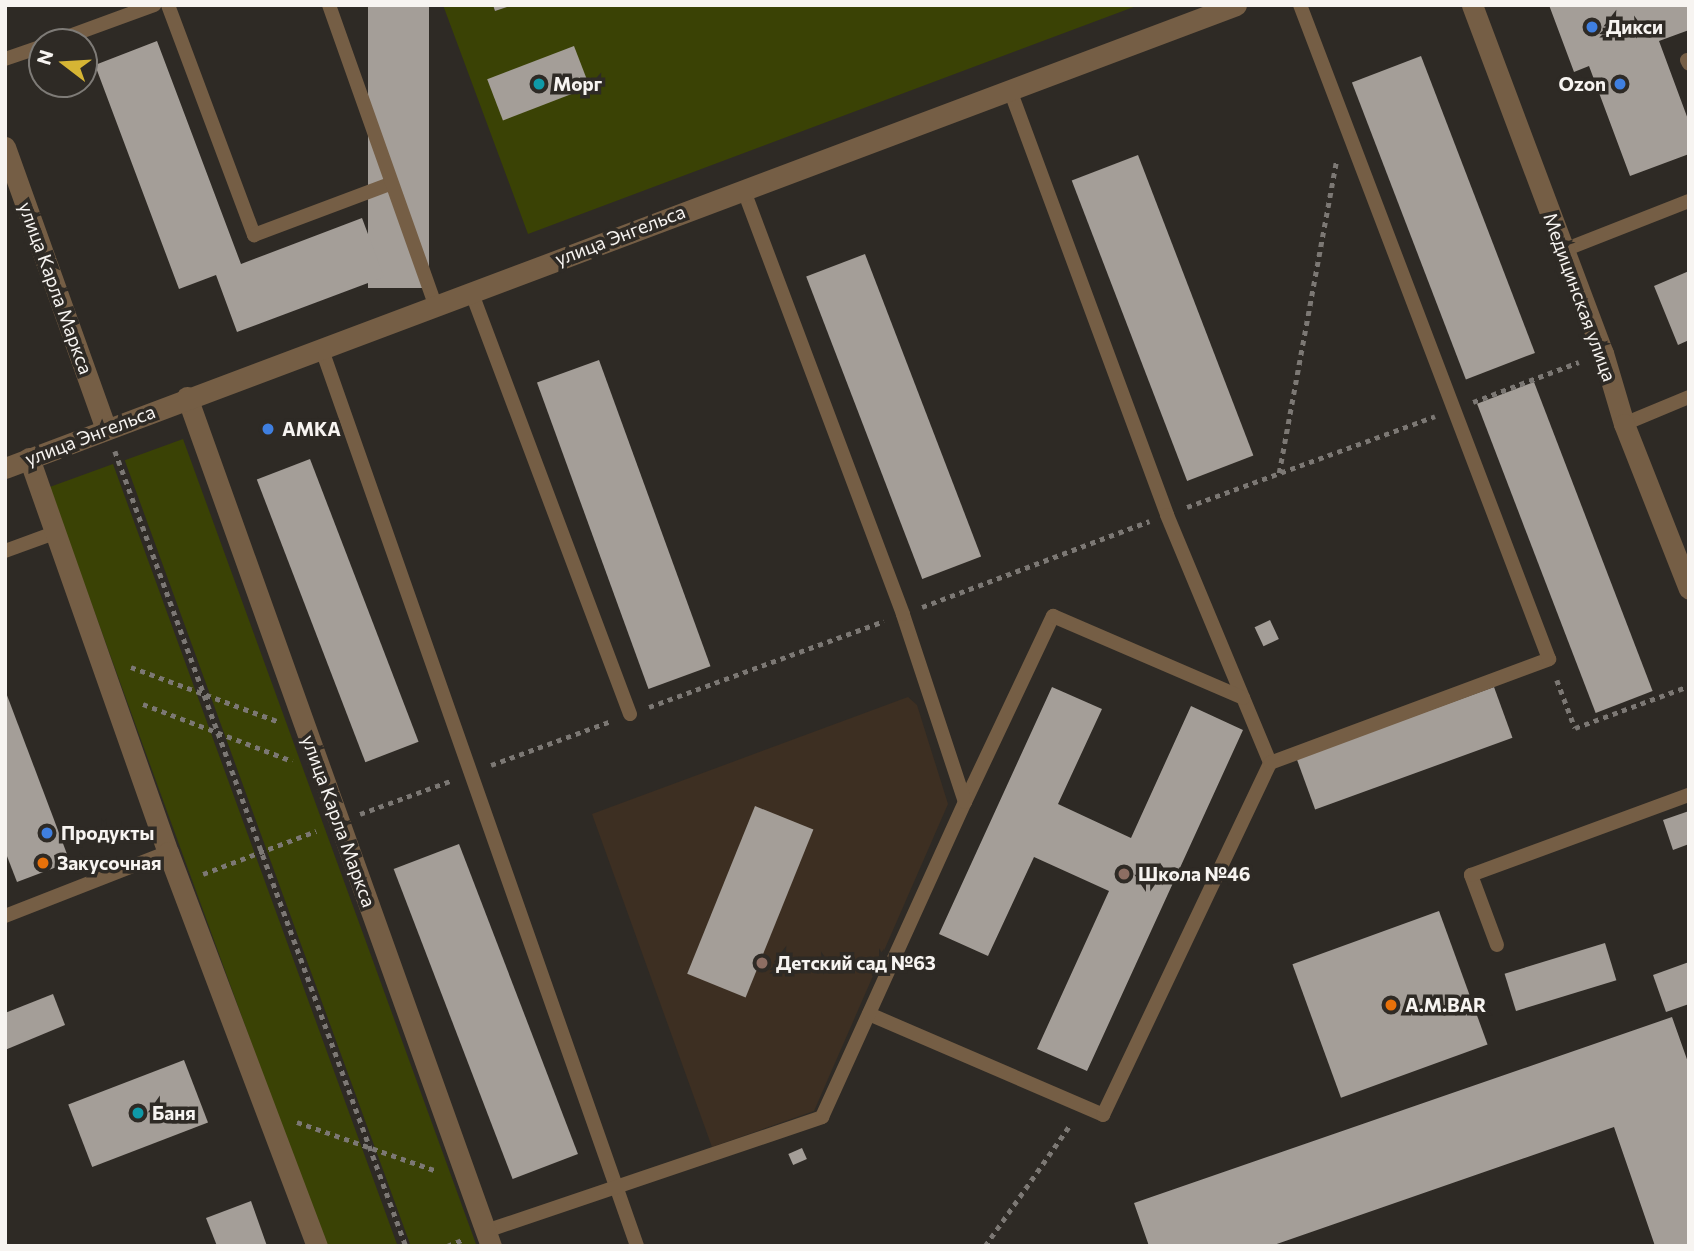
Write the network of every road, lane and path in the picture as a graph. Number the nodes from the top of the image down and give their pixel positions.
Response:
1 (154, 5) edge
2 (168, 5) edge
3 (329, 5) edge
4 (1236, 5) edge
5 (1300, 5) edge
6 (1472, 5) edge
7 (91, 28) edge
8 (28, 51) edge
9 (5, 59) edge
10 (1010, 90) junction
11 (1343, 119) junction
12 (5, 147) edge
13 (390, 184) junction
14 (743, 189) junction
15 (1689, 201) edge
16 (1564, 250) junction
17 (471, 291) junction
18 (435, 305) junction
19 (321, 347) junction
20 (187, 397) junction
21 (1689, 397) edge
22 (1624, 424) junction
23 (106, 429) junction
24 (29, 458) junction
25 (5, 468) edge
26 (1279, 473) dead end
27 (57, 532) junction
28 (5, 551) edge
29 (1689, 589) edge
30 (100, 656) junction
31 (1549, 659) junction
32 (1689, 686) edge
33 (112, 692) junction
34 (203, 694) junction
35 (1243, 698) junction
36 (629, 714) dead end
37 (218, 732) junction
38 (307, 732) junction
39 (1270, 764) junction
40 (322, 773) junction
41 (1689, 795) edge
42 (965, 802) junction
43 (168, 852) junction
44 (5, 915) edge
45 (1497, 945) dead end
46 (869, 1014) junction
47 (266, 1112) junction
48 (1102, 1115) junction
49 (370, 1147) junction
50 (468, 1181) junction
51 (617, 1187) junction
52 (489, 1239) edge
53 (317, 1246) edge
54 (406, 1246) edge
55 (637, 1246) edge
56 (985, 1246) edge

1 - 7 lane
2 - 13 lane
3 - 13 lane
4 - 10 street, улица Энгельса
5 - 11 lane
6 - 16 street, Медицинская улица
8 - 9 lane
10 - 14 street, улица Энгельса
10 - 35 lane
11 - 26 path
11 - 31 lane
12 - 23 street, улица Карла Маркса
13 - 18 lane
14 - 17 street, улица Энгельса
14 - 42 lane
15 - 16 lane
16 - 22 street, Медицинская улица
17 - 18 street, улица Энгельса
17 - 36 lane
18 - 19 street, улица Энгельса
19 - 20 street, улица Энгельса
19 - 51 lane
20 - 23 street, улица Энгельса
20 - 38 street, улица Карла Маркса
21 - 22 lane
22 - 29 street, Медицинская улица
23 - 24 street, улица Энгельса
23 - 34 path
24 - 25 street, улица Энгельса
24 - 27 street
27 - 28 lane
27 - 30 street
30 - 33 street
30 - 34 path
31 - 32 path
31 - 39 lane
33 - 37 path
33 - 43 street
34 - 37 path
34 - 38 path
35 - 39 lane
35 - 42 lane
37 - 40 path
37 - 49 path
38 - 40 street, улица Карла Маркса
39 - 48 lane
40 - 50 street, улица Карла Маркса
41 - 45 lane
42 - 46 lane
43 - 44 lane
43 - 47 street
46 - 48 lane
46 - 51 lane
47 - 49 path
47 - 53 street
48 - 56 path
49 - 50 path
49 - 54 path
50 - 52 street, улица Карла Маркса
51 - 52 lane
51 - 55 lane

